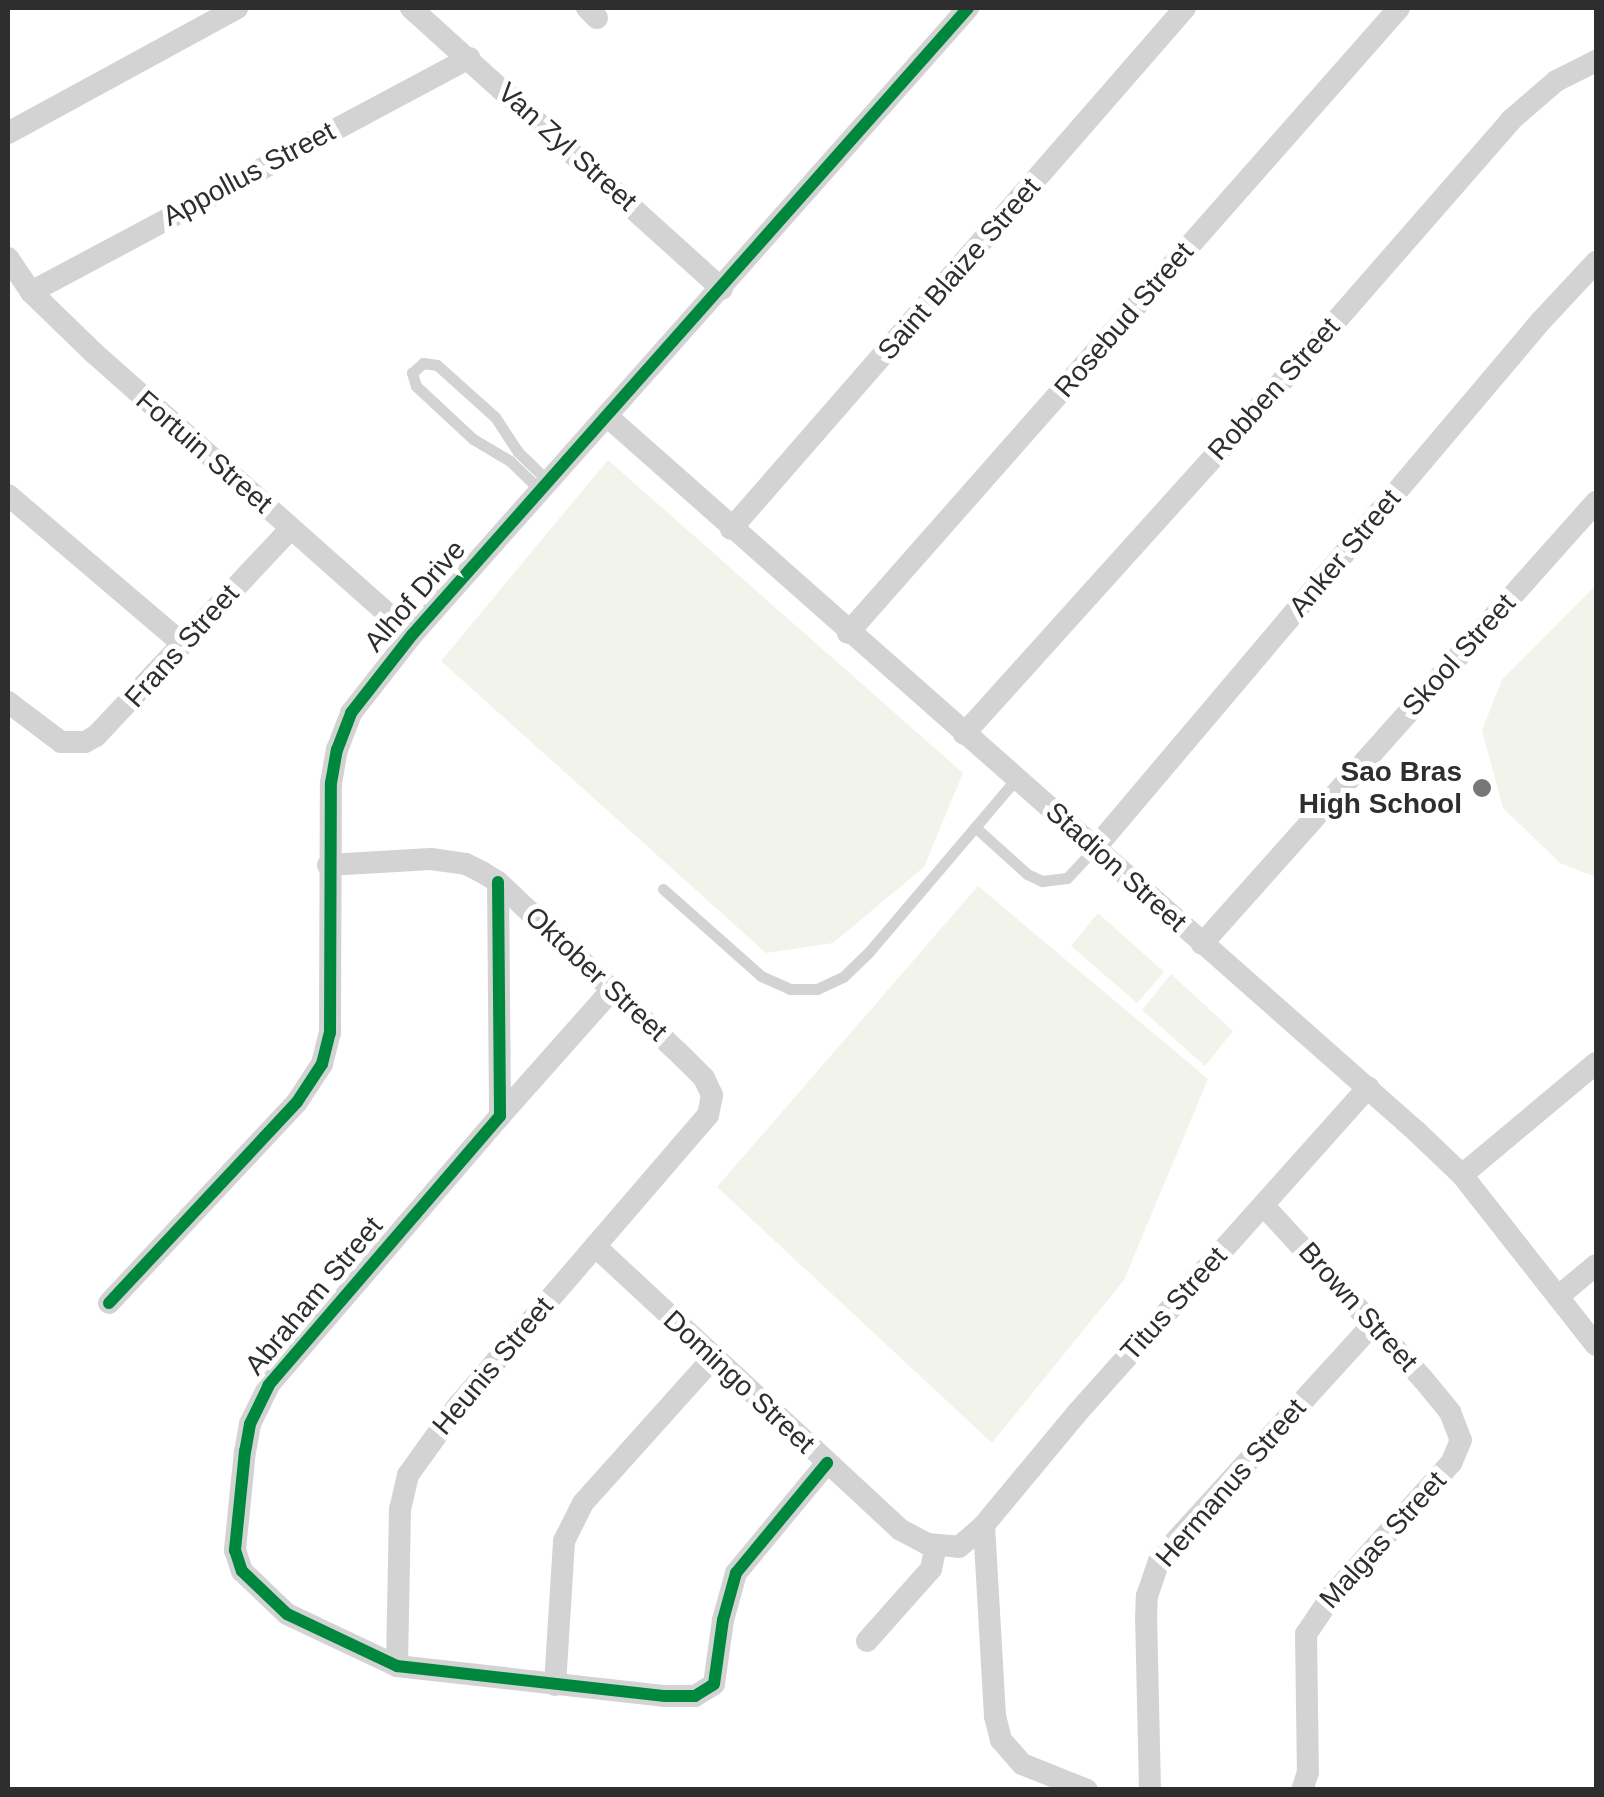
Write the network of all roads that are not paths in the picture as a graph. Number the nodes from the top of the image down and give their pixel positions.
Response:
1 (237, 8) edge
2 (411, 8) edge
3 (968, 8) edge
4 (1185, 8) edge
5 (1399, 8) edge
6 (469, 58) junction
7 (1596, 61) edge
8 (8, 134) edge
9 (8, 258) edge
10 (1596, 262) edge
11 (722, 289) junction
12 (31, 292) junction
13 (608, 416) junction
14 (545, 487) junction
15 (8, 495) edge
16 (1596, 502) edge
17 (291, 528) junction
18 (731, 530) junction
19 (848, 634) junction
20 (412, 635) junction
21 (182, 644) junction
22 (8, 702) edge
23 (964, 734) junction
24 (1016, 779) junction
25 (975, 827) junction
26 (1096, 847) junction
27 (328, 865) junction
28 (498, 882) junction
29 (663, 889) dead end
30 (1202, 944) junction
31 (612, 990) junction
32 (1596, 1063) edge
33 (1368, 1087) junction
34 (708, 1115) joint
35 (500, 1116) junction
36 (1462, 1175) junction
37 (1263, 1205) junction
38 (595, 1246) junction
39 (1596, 1265) edge
40 (1560, 1296) junction
41 (109, 1304) dead end
42 (1374, 1322) junction
43 (1596, 1344) edge
44 (713, 1358) junction
45 (1450, 1412) joint
46 (827, 1463) junction
47 (984, 1525) junction
48 (936, 1546) junction
49 (867, 1641) dead end
50 (397, 1666) junction
51 (555, 1685) junction
52 (1087, 1790) edge
53 (1150, 1790) edge
54 (1302, 1790) edge

1 - 8 street
2 - 6 street, Van Zyl Street
3 - 11 street, Alhof Drive
4 - 18 street, Saint Blaize Street
5 - 19 street, Rosebud Street
6 - 11 street, Van Zyl Street
6 - 12 street, Appollus Street
7 - 23 street, Robben Street
9 - 12 street, Fortuin Street
10 - 26 street, Anker Street
11 - 13 street, Alhof Drive
12 - 17 street, Fortuin Street
13 - 14 street, Alhof Drive
13 - 18 street, Stadion Street
14 - 14 lane
14 - 20 street, Alhof Drive
15 - 21 street
16 - 30 street, Skool Street
17 - 20 street, Fortuin Street
17 - 21 street, Frans Street
18 - 19 street, Stadion Street
19 - 23 street, Stadion Street
20 - 27 street, Alhof Drive
21 - 22 street, Frans Street
23 - 24 street, Stadion Street
24 - 25 lane
24 - 26 street, Stadion Street
25 - 26 lane
25 - 29 lane
26 - 30 street, Stadion Street
27 - 28 street, Oktober Street
27 - 41 street, Alhof Drive
28 - 31 street, Oktober Street
28 - 35 street
30 - 33 street, Stadion Street
31 - 34 street, Oktober Street
31 - 35 street, Abraham Street
32 - 36 street
33 - 36 street, Stadion Street
33 - 37 street, Titus Street
34 - 38 street, Heunis Street
35 - 50 street, Abraham Street
36 - 40 street, Stadion Street
37 - 42 street, Brown Street
37 - 47 street, Titus Street
38 - 44 street, Domingo Street
38 - 50 street, Heunis Street
39 - 40 street
40 - 43 street, Stadion Street
42 - 45 street, Brown Street
42 - 53 street, Hermanus Street
44 - 46 street, Domingo Street
44 - 51 street
45 - 54 street, Malgas Street
46 - 48 street, Domingo Street
46 - 51 street, Abraham Street
47 - 48 street, Titus Street
47 - 52 street
48 - 49 street
50 - 51 street, Abraham Street

